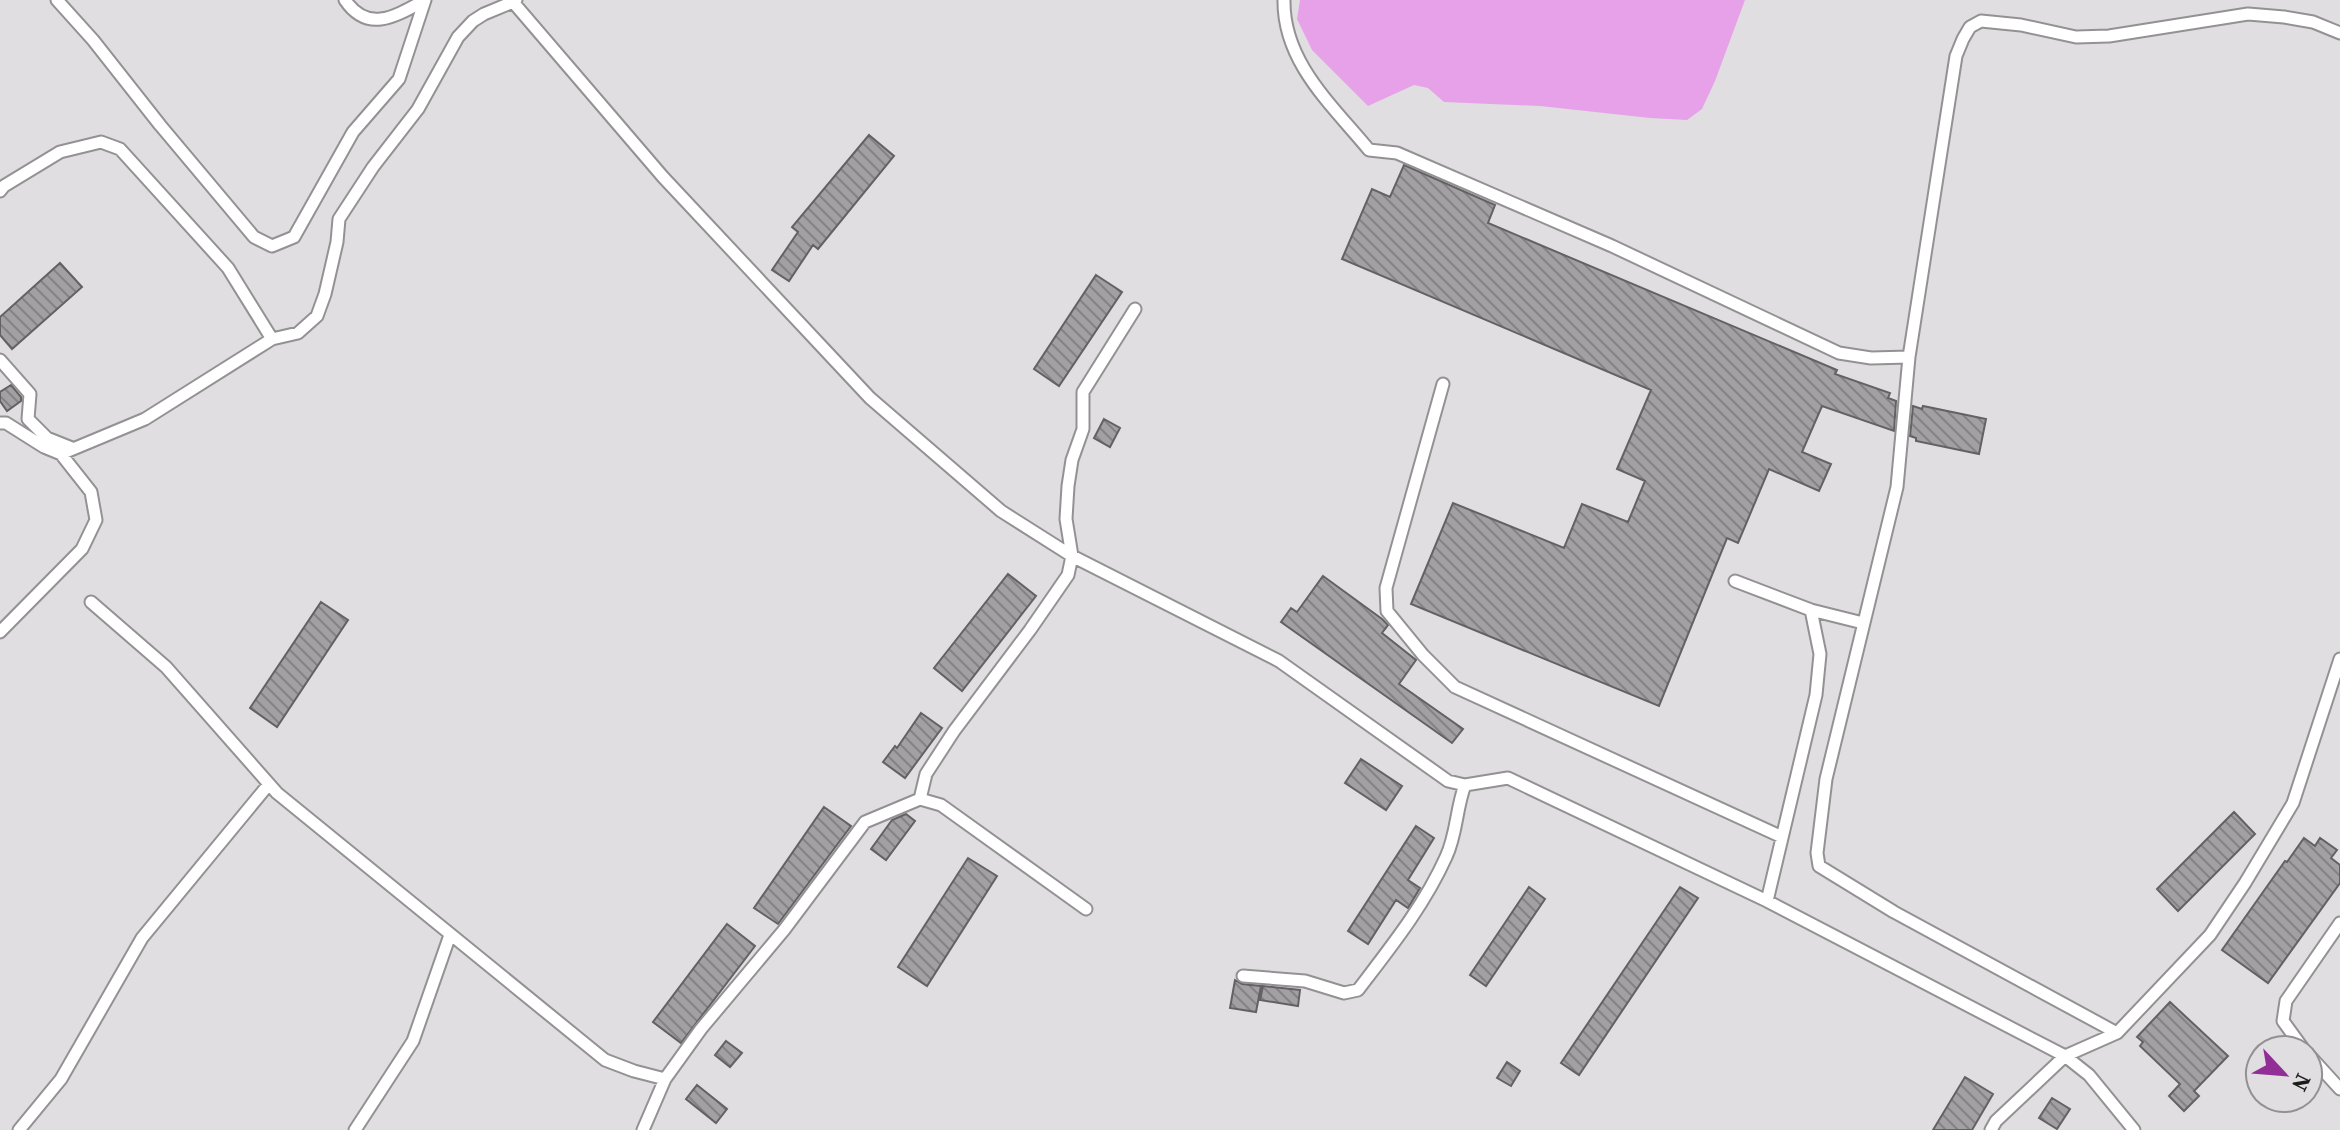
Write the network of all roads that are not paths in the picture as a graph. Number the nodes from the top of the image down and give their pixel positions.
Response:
1 (57, 0) edge
2 (345, 0) edge
3 (425, 0) edge
4 (1284, 0) edge
5 (514, 1) edge
6 (2340, 33) edge
7 (0, 191) edge
8 (1135, 309) dead end
9 (272, 339) junction
10 (1909, 357) junction
11 (0, 360) edge
12 (1443, 384) dead end
13 (0, 423) edge
14 (66, 451) junction
15 (1072, 556) junction
16 (1735, 581) dead end
17 (91, 602) dead end
18 (1811, 610) junction
19 (1863, 623) junction
20 (0, 632) edge
21 (2340, 659) edge
22 (269, 784) junction
23 (1465, 785) junction
24 (920, 799) junction
25 (1782, 837) junction
26 (1767, 901) junction
27 (1086, 909) dead end
28 (2340, 923) edge
29 (450, 935) junction
30 (1243, 976) dead end
31 (2117, 1033) junction
32 (2293, 1034) edge
33 (2065, 1056) junction
34 (2324, 1072) edge
35 (665, 1079) junction
36 (2340, 1089) edge
37 (647, 1129) edge
38 (19, 1130) edge
39 (355, 1130) edge
40 (1991, 1130) edge
41 (2134, 1130) edge

1 - 3 lane
2 - 3 lane
4 - 10 lane
5 - 9 lane
5 - 15 lane
6 - 10 lane
7 - 9 lane
8 - 15 lane
9 - 14 lane
10 - 19 lane
11 - 14 lane
12 - 25 lane
13 - 14 lane
14 - 20 lane
15 - 23 lane
15 - 24 lane
16 - 18 lane
17 - 22 lane
18 - 19 lane
18 - 25 lane
19 - 31 lane
21 - 31 lane
22 - 29 lane
22 - 38 lane
23 - 26 lane
23 - 30 lane
24 - 27 lane
24 - 35 lane
25 - 26 lane
26 - 33 lane
28 - 32 lane
29 - 35 lane
29 - 39 lane
31 - 33 lane
33 - 40 lane
33 - 41 lane
34 - 36 lane
35 - 37 lane

